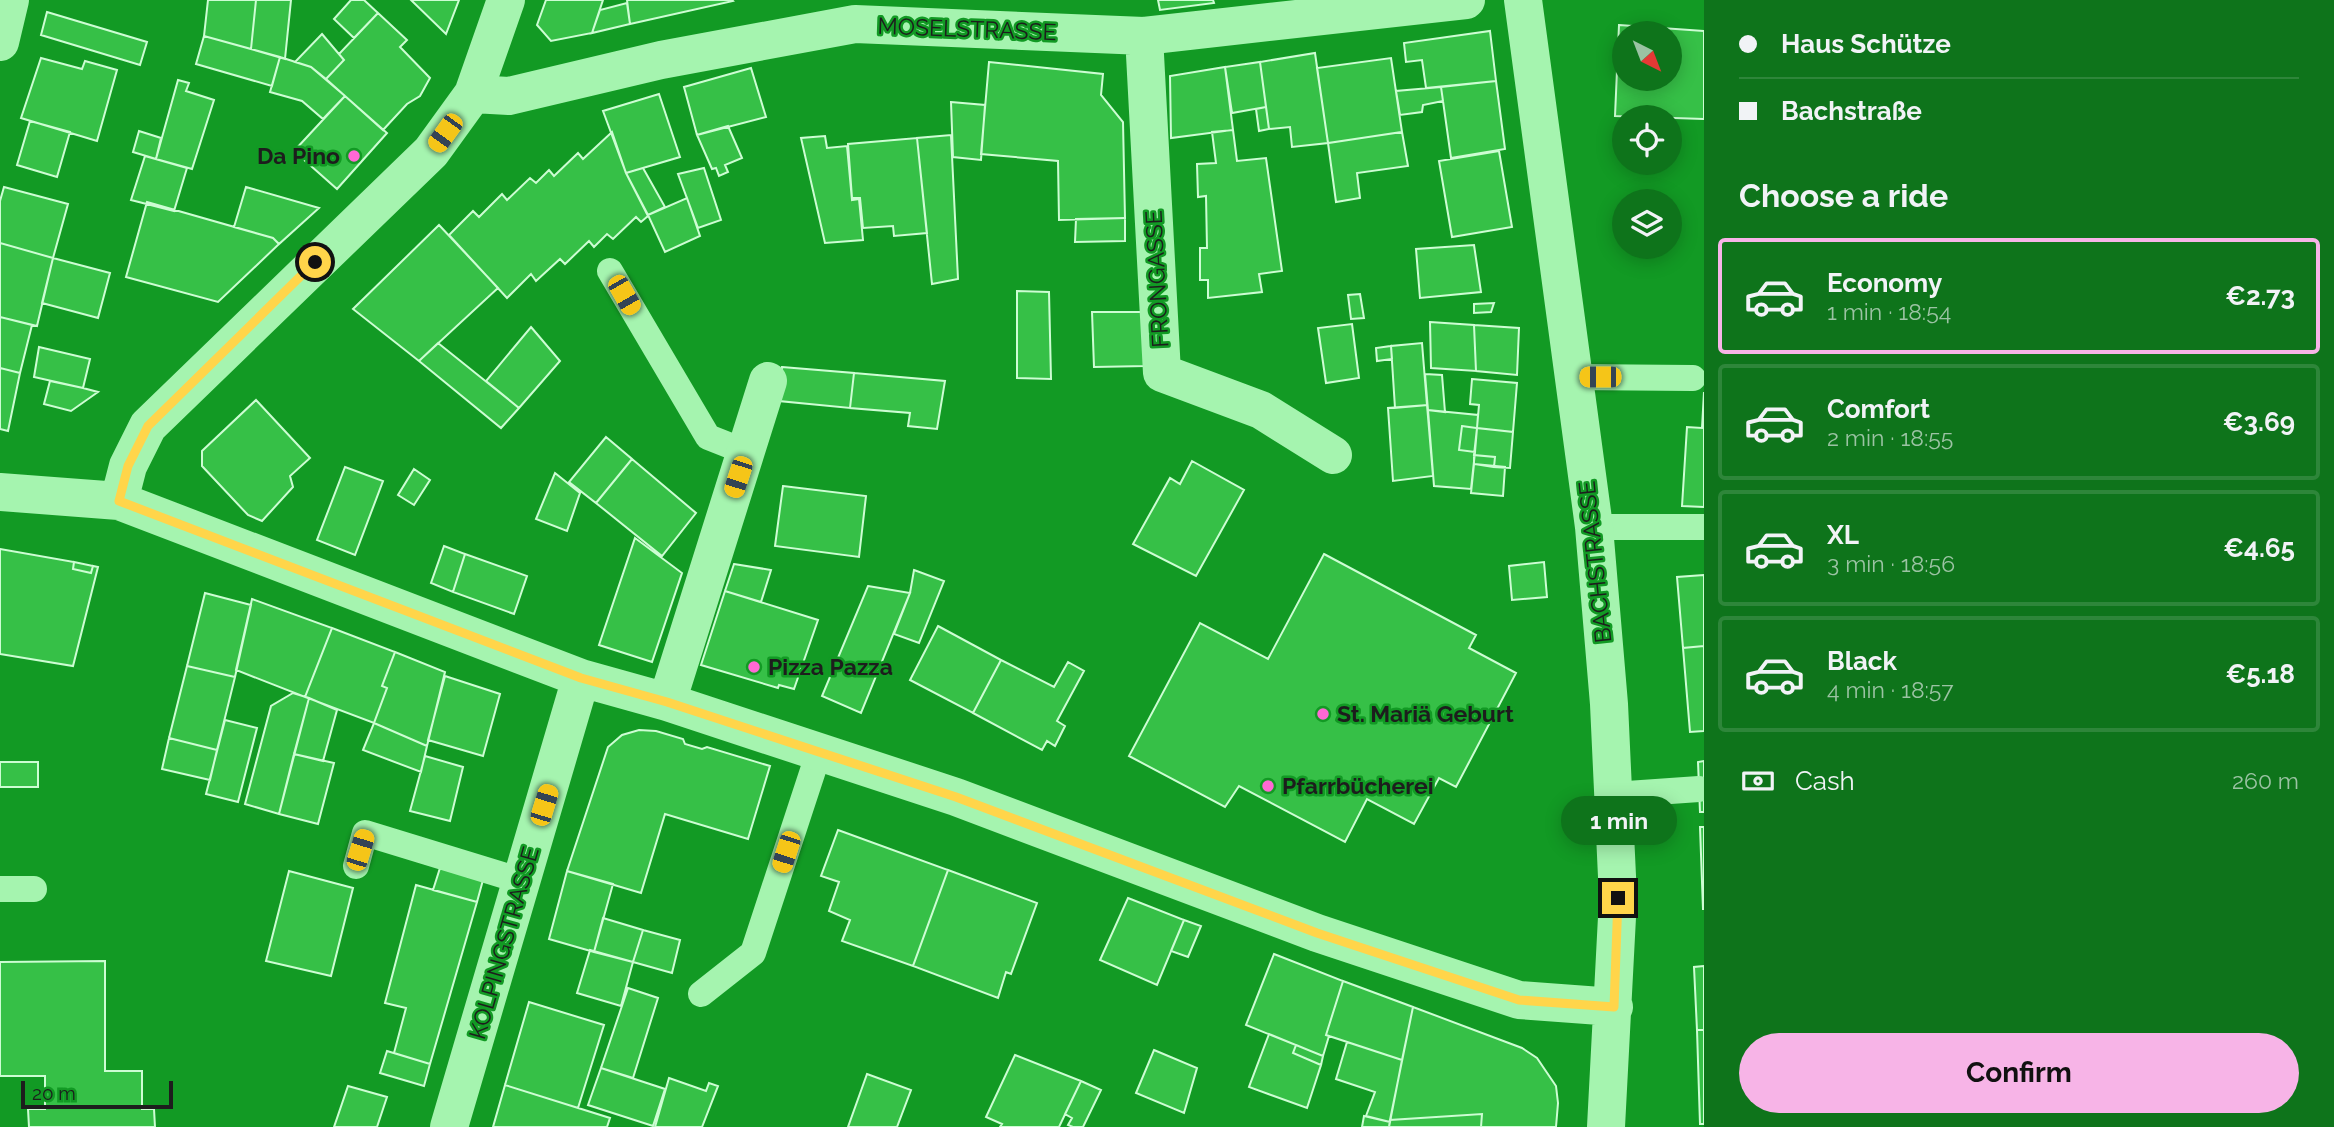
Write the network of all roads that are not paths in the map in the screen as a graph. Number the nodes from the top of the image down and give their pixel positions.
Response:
1 (10, 0) edge
2 (506, 0) edge
3 (1466, 0) edge
4 (1523, 0) edge
5 (1144, 36) junction
6 (0, 42) edge
7 (473, 94) junction
8 (610, 271) dead end
9 (1572, 377) junction
10 (1693, 378) dead end
11 (768, 381) dead end
12 (746, 452) junction
13 (1333, 454) dead end
14 (0, 492) edge
15 (119, 501) junction
16 (1594, 527) junction
17 (1704, 527) edge
18 (581, 678) junction
19 (667, 702) junction
20 (819, 752) junction
21 (1699, 789) dead end
22 (1613, 795) junction
23 (356, 866) dead end
24 (522, 881) junction
25 (0, 889) edge
26 (34, 889) dead end
27 (701, 994) dead end
28 (1614, 1007) junction
29 (449, 1127) edge
30 (1606, 1127) edge

1 - 6 street
2 - 7 street
3 - 5 street, MOSELSTRASSE
4 - 9 street, BACHSTRASSE
5 - 7 street, MOSELSTRASSE
5 - 13 street, FRONGASSE
7 - 15 street
8 - 12 lane
9 - 10 lane
9 - 16 street, BACHSTRASSE
11 - 12 street
12 - 19 street
14 - 15 street
15 - 18 street
16 - 17 lane
16 - 22 street, BACHSTRASSE
18 - 19 street
18 - 24 street, KOLPINGSTRASSE
19 - 20 street
20 - 27 lane
20 - 28 street
21 - 22 lane
22 - 28 street, BACHSTRASSE
23 - 24 lane
24 - 29 street, KOLPINGSTRASSE
25 - 26 lane
28 - 30 street, BACHSTRASSE

